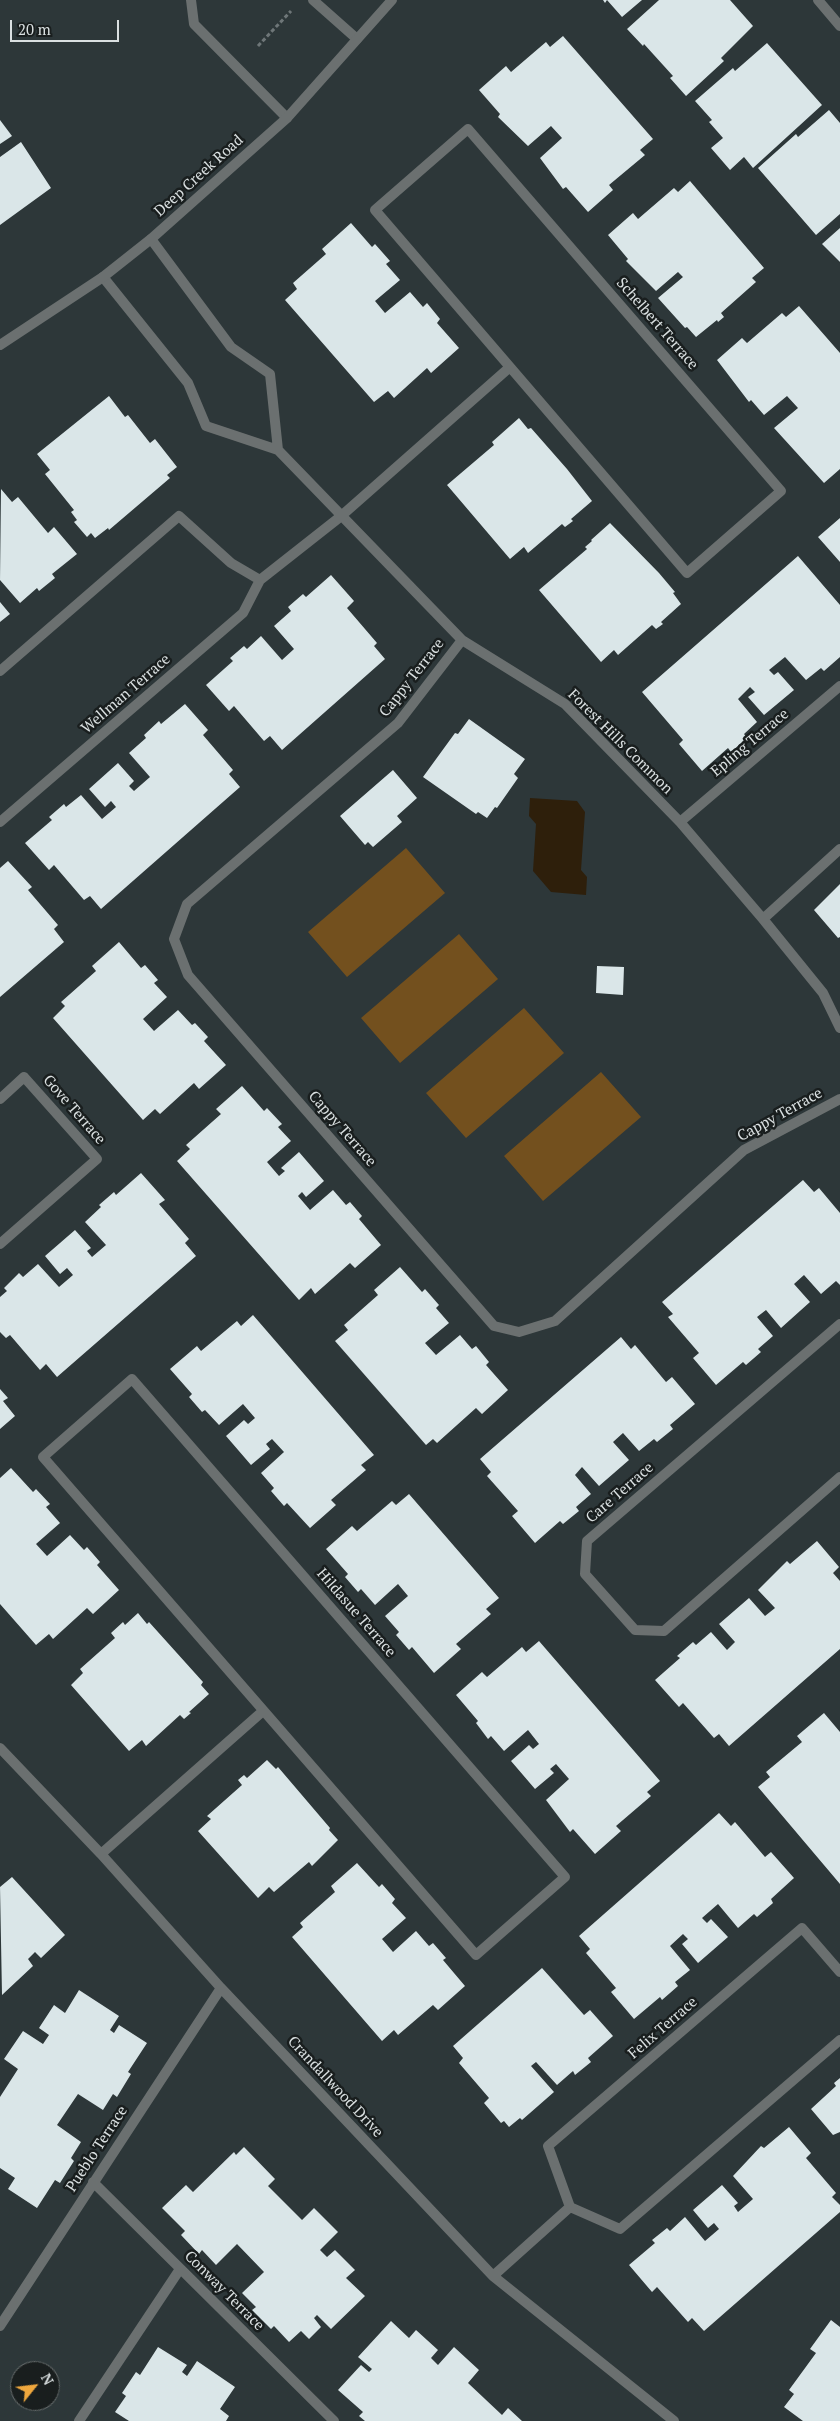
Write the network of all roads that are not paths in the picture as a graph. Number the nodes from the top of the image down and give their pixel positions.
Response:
1 (190, 0) edge
2 (313, 0) edge
3 (392, 0) edge
4 (818, 0) edge
5 (840, 26) edge
6 (357, 39) junction
7 (287, 118) junction
8 (151, 239) junction
9 (103, 277) junction
10 (0, 345) edge
11 (510, 368) junction
12 (278, 450) junction
13 (340, 517) junction
14 (260, 580) junction
15 (462, 640) junction
16 (0, 671) edge
17 (840, 686) edge
18 (0, 822) edge
19 (680, 822) junction
20 (840, 849) edge
21 (763, 919) junction
22 (840, 1028) edge
23 (0, 1099) edge
24 (840, 1099) edge
25 (0, 1244) edge
26 (840, 1324) edge
27 (840, 1477) edge
28 (263, 1711) junction
29 (0, 1748) edge
30 (101, 1854) junction
31 (840, 1972) edge
32 (221, 1988) junction
33 (840, 2040) edge
34 (93, 2182) junction
35 (570, 2207) junction
36 (180, 2269) junction
37 (493, 2276) junction
38 (0, 2326) edge
39 (79, 2421) edge
40 (334, 2421) edge
41 (674, 2421) edge

1 - 7 street
2 - 6 street
3 - 6 street, Deep Creek Road
4 - 5 street
6 - 7 street, Deep Creek Road
7 - 8 street, Deep Creek Road
8 - 9 street, Deep Creek Road
8 - 12 street
9 - 10 street, Deep Creek Road
9 - 12 street, Forest Hills Common
11 - 11 street, Schelbert Terrace
11 - 13 street
12 - 13 street, Forest Hills Common
13 - 14 street, Wellman Terrace
13 - 15 street, Forest Hills Common
14 - 16 street
14 - 18 street, Wellman Terrace
15 - 19 street, Forest Hills Common
15 - 24 street, Cappy Terrace
17 - 19 street, Epling Terrace
19 - 21 street, Forest Hills Common
20 - 21 street
21 - 22 street, Forest Hills Common
23 - 25 street, Gove Terrace
26 - 27 street, Care Terrace
28 - 28 street, Hildasue Terrace
28 - 30 street
29 - 30 street, Crandallwood Drive
30 - 32 street, Crandallwood Drive
31 - 35 street, Felix Terrace
32 - 34 street, Pueblo Terrace
32 - 37 street, Crandallwood Drive
33 - 35 street
34 - 36 street, Conway Terrace
34 - 38 street, Pueblo Terrace
35 - 37 street
36 - 39 street
36 - 40 street, Conway Terrace
37 - 41 street, Crandallwood Drive

